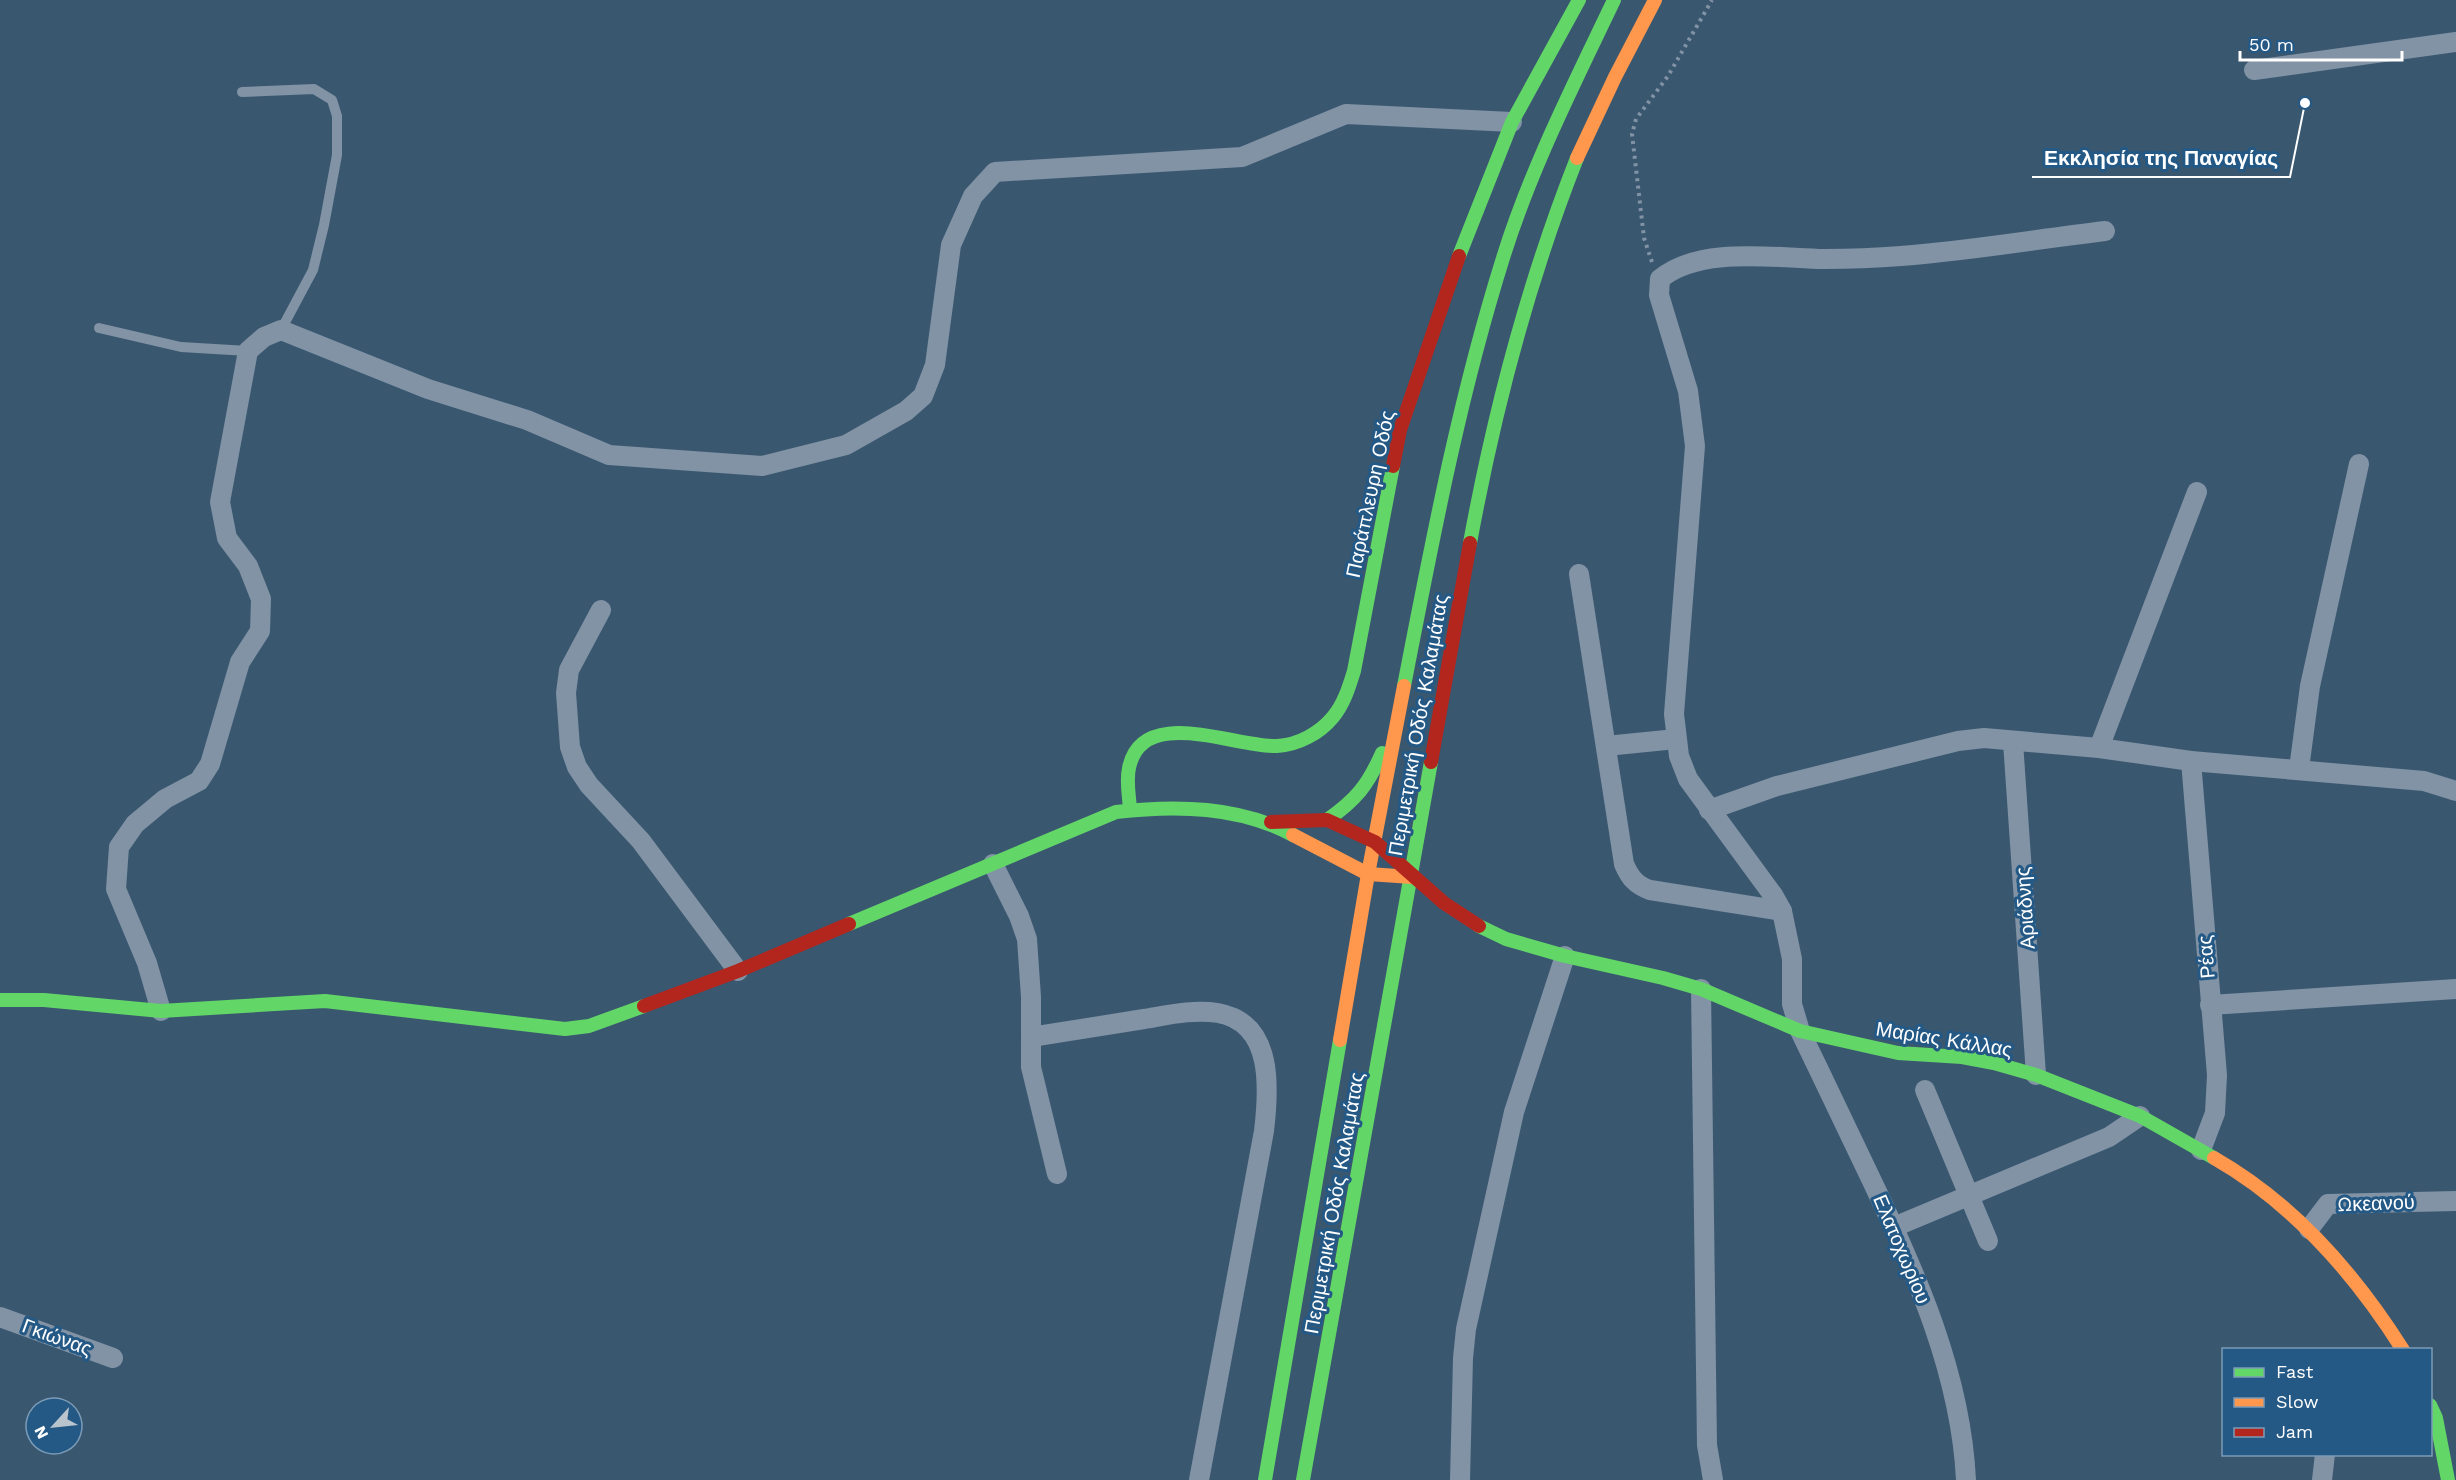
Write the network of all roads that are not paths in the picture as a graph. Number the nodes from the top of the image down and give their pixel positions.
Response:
1 (1579, 0) edge
2 (1614, 0) edge
3 (1655, 0) edge
4 (2456, 42) edge
5 (2254, 70) dead end
6 (242, 92) dead end
7 (1512, 122) junction
8 (2105, 231) dead end
9 (99, 328) dead end
10 (281, 330) junction
11 (248, 351) junction
12 (2358, 464) dead end
13 (2197, 492) dead end
14 (1579, 574) dead end
15 (600, 610) dead end
16 (1405, 690) junction
17 (1676, 740) junction
18 (2013, 742) junction
19 (1606, 746) junction
20 (2099, 748) junction
21 (2191, 761) junction
22 (2299, 769) junction
23 (2456, 791) edge
24 (1130, 809) junction
25 (1709, 810) junction
26 (1327, 820) junction
27 (1269, 822) junction
28 (1375, 842) junction
29 (993, 864) junction
30 (1368, 874) junction
31 (1412, 877) junction
32 (1782, 911) junction
33 (1565, 956) junction
34 (738, 971) junction
35 (1701, 989) junction
36 (2456, 989) edge
37 (0, 1000) edge
38 (2210, 1005) junction
39 (161, 1011) junction
40 (1800, 1031) junction
41 (1031, 1037) junction
42 (2036, 1075) junction
43 (1925, 1090) dead end
44 (2140, 1116) junction
45 (2201, 1150) junction
46 (1057, 1174) dead end
47 (1969, 1196) junction
48 (2456, 1201) edge
49 (1894, 1227) junction
50 (2309, 1229) junction
51 (1988, 1241) dead end
52 (0, 1317) edge
53 (2402, 1348) edge
54 (113, 1358) dead end
55 (2432, 1409) edge
56 (2325, 1456) edge
57 (1199, 1480) edge
58 (1265, 1480) edge
59 (1304, 1480) edge
60 (1460, 1480) edge
61 (1713, 1480) edge
62 (1966, 1480) edge
63 (2322, 1480) edge
64 (2448, 1480) edge

1 - 7 street, Παράπλευρη Οδός
2 - 16 street, Περιμετρική Οδός Καλαμάτας
3 - 31 street, Περιμετρική Οδός Καλαμάτας
4 - 5 street
6 - 10 lane
7 - 10 street
7 - 24 street, Παράπλευρη Οδός
8 - 17 street
9 - 11 lane
10 - 11 street
11 - 39 street
12 - 22 street
13 - 20 street
14 - 19 street
15 - 34 street
16 - 26 street
16 - 28 street, Περιμετρική Οδός Καλαμάτας
17 - 19 street
17 - 25 street
18 - 20 street
18 - 25 street
18 - 42 street, Αριάδνης
19 - 32 street
20 - 21 street
21 - 22 street
21 - 38 street, Ρέας
22 - 23 street
24 - 27 street
24 - 29 street
25 - 32 street
26 - 27 street
26 - 28 street, Μαρίας Κάλλας
27 - 30 street
28 - 30 street, Περιμετρική Οδός Καλαμάτας
28 - 31 street, Μαρίας Κάλλας
29 - 34 street
29 - 41 street
30 - 31 street
30 - 58 street, Περιμετρική Οδός Καλαμάτας
31 - 33 street, Μαρίας Κάλλας
31 - 59 street, Περιμετρική Οδός Καλαμάτας
32 - 40 street, Ελατοχωρίου
33 - 35 street, Μαρίας Κάλλας
33 - 60 street
34 - 39 street
35 - 40 street, Μαρίας Κάλλας
35 - 61 street
36 - 38 street
37 - 39 street
38 - 45 street, Ρέας
40 - 42 street, Μαρίας Κάλλας
40 - 49 street, Ελατοχωρίου
41 - 46 street
41 - 57 street
42 - 44 street, Μαρίας Κάλλας
43 - 47 street
44 - 45 street, Μαρίας Κάλλας
44 - 47 street
45 - 50 street, Μαρίας Κάλλας
47 - 49 street
47 - 51 street
48 - 50 street, Ωκεανού
49 - 62 street, Ελατοχωρίου
50 - 53 street, Μαρίας Κάλλας
52 - 54 street, Γκιώνας
55 - 64 street
56 - 63 street

